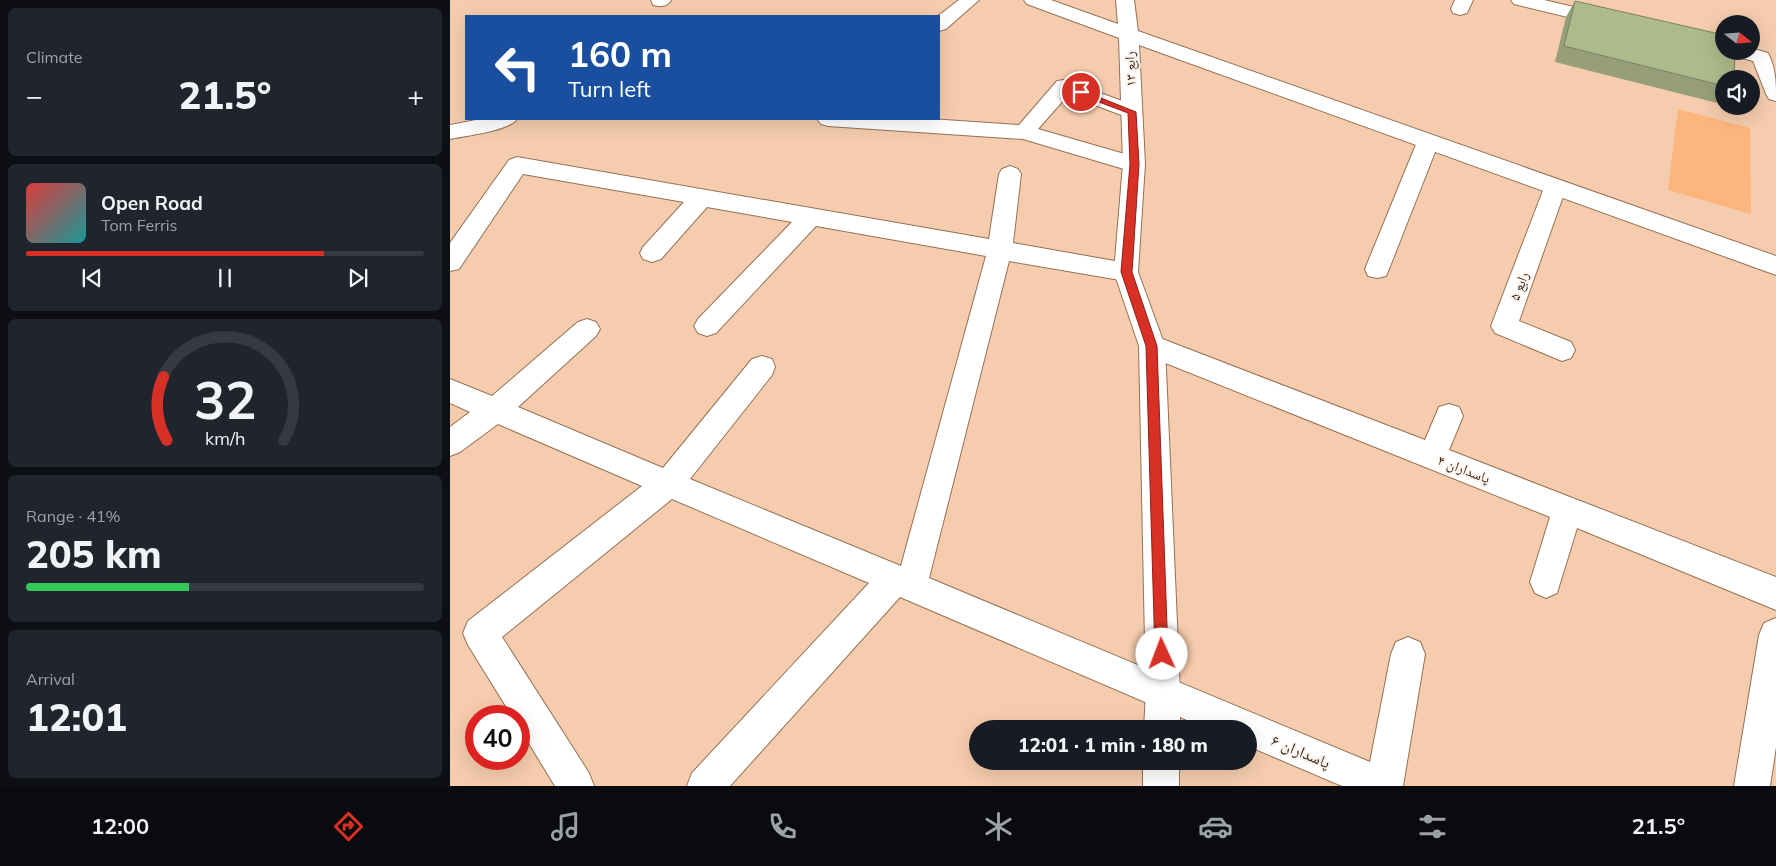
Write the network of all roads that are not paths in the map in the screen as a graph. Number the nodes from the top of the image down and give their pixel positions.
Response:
1 (970, 0) edge
2 (1033, 0) edge
3 (1125, 0) edge
4 (1520, 0) edge
5 (940, 23) edge
6 (1627, 25) edge
7 (1129, 35) junction
8 (1760, 57) edge
9 (1776, 94) edge
10 (1132, 112) junction
11 (503, 120) edge
12 (843, 120) edge
13 (450, 132) edge
14 (1024, 132) junction
15 (1428, 142) junction
16 (1134, 164) junction
17 (1010, 174) dead end
18 (1556, 188) junction
19 (702, 197) junction
20 (810, 216) junction
21 (1000, 250) junction
22 (652, 253) dead end
23 (450, 262) edge
24 (1776, 266) edge
25 (1377, 269) dead end
26 (1126, 272) junction
27 (707, 326) dead end
28 (587, 329) dead end
29 (1152, 346) junction
30 (1562, 350) dead end
31 (762, 367) dead end
32 (450, 391) edge
33 (495, 410) junction
34 (1449, 416) dead end
35 (450, 443) edge
36 (1432, 457) junction
37 (668, 484) junction
38 (1567, 510) junction
39 (1546, 582) dead end
40 (903, 583) junction
41 (1776, 594) edge
42 (1776, 635) edge
43 (1408, 654) dead end
44 (1163, 692) junction
45 (1162, 720) edge
46 (1161, 770) edge
47 (1761, 772) edge
48 (576, 786) edge
49 (705, 786) edge
50 (1161, 786) edge
51 (1384, 786) edge

1 - 5 street
2 - 7 street
3 - 7 street, رابع ۱۳
4 - 6 street
7 - 10 street, رابع ۱۳
7 - 15 street
8 - 9 street
10 - 14 street
10 - 16 street, رابع ۱۳
11 - 13 street
12 - 14 street
14 - 16 street
15 - 18 street
15 - 25 street
16 - 26 street, رابع ۱۳
17 - 21 street
18 - 24 street
18 - 30 street, رابع ۵
19 - 20 street
19 - 22 street
19 - 23 street
20 - 21 street
20 - 27 street
21 - 26 street
21 - 40 street
26 - 29 street, رابع ۱۳
28 - 33 street
29 - 36 street, پاسداران ۴
29 - 44 street, رابع ۱۳
31 - 37 street
32 - 33 street, پاسداران ۶
33 - 35 street
33 - 37 street, پاسداران ۶
34 - 36 street
36 - 38 street, پاسداران ۴
37 - 40 street, پاسداران ۶
37 - 48 street
38 - 39 street
38 - 41 street, پاسداران ۴
40 - 44 street, پاسداران ۶
40 - 49 street
42 - 47 street
43 - 51 street
44 - 45 street, رابع ۱۳
44 - 51 street, پاسداران ۶
46 - 50 street

